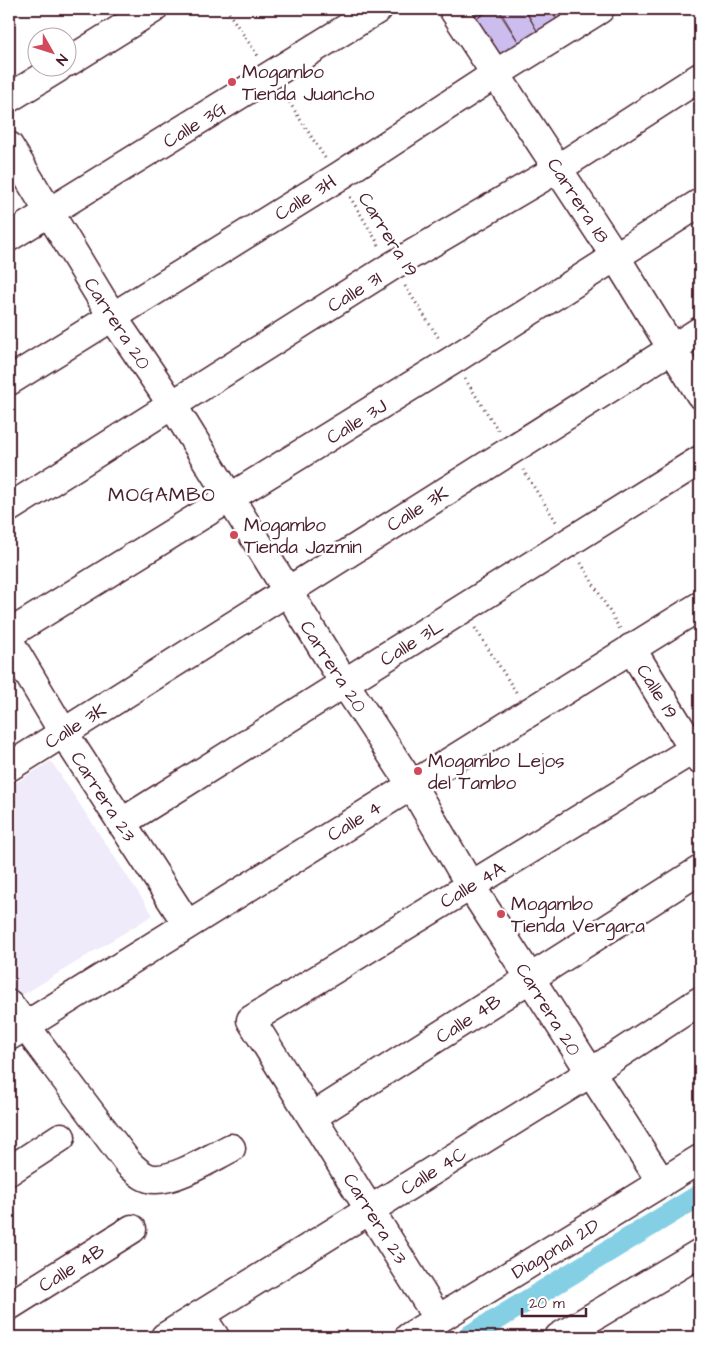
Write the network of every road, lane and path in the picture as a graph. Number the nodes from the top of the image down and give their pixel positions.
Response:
1 (153, 9) edge
2 (226, 9) edge
3 (378, 9) edge
4 (453, 9) edge
5 (600, 9) edge
6 (78, 56) edge
7 (497, 72) junction
8 (272, 76) junction
9 (700, 77) edge
10 (42, 78) edge
11 (9, 98) edge
12 (9, 146) edge
13 (558, 169) junction
14 (338, 177) junction
15 (700, 203) edge
16 (48, 214) junction
17 (9, 237) edge
18 (616, 256) junction
19 (392, 266) junction
20 (112, 316) junction
21 (700, 331) edge
22 (672, 348) junction
23 (454, 360) junction
24 (9, 382) edge
25 (700, 394) edge
26 (172, 406) junction
27 (510, 450) junction
28 (700, 460) edge
29 (231, 498) junction
30 (9, 508) edge
31 (286, 591) junction
32 (700, 606) edge
33 (463, 609) junction
34 (9, 634) edge
35 (9, 642) edge
36 (631, 648) junction
37 (345, 684) junction
38 (528, 712) junction
39 (63, 732) junction
40 (697, 755) edge
41 (9, 767) edge
42 (411, 784) junction
43 (121, 824) junction
44 (700, 870) edge
45 (470, 885) junction
46 (187, 924) junction
47 (529, 978) junction
48 (700, 1001) edge
49 (9, 1004) edge
50 (251, 1020) joint
51 (16, 1031) edge
52 (590, 1073) junction
53 (312, 1118) junction
54 (62, 1137) dead end
55 (231, 1148) dead end
56 (700, 1159) edge
57 (9, 1171) edge
58 (662, 1183) junction
59 (370, 1209) junction
60 (132, 1228) dead end
61 (700, 1253) edge
62 (9, 1306) edge
63 (200, 1315) junction
64 (438, 1319) junction
65 (164, 1337) edge
66 (215, 1337) edge
67 (409, 1337) edge
68 (559, 1337) edge

1 - 6 street
2 - 8 path, Carrera 19
3 - 8 street, Calle 3G
4 - 7 street, Carrera 18
5 - 7 street, Calle 3H
7 - 13 street, Carrera 18
7 - 14 street, Calle 3H
8 - 14 path, Carrera 19
8 - 16 street, Calle 3G
9 - 13 street, Calle 3I
10 - 11 street
12 - 16 street, Carrera 20
13 - 18 street, Carrera 18
13 - 19 street, Calle 3I
14 - 19 path, Carrera 19
14 - 20 street, Calle 3H
15 - 18 street, Calle 3J
16 - 17 street, Calle 3G
16 - 20 street, Carrera 20
18 - 22 street, Carrera 18
18 - 23 street, Calle 3J
19 - 23 path, Carrera 19
19 - 26 street, Calle 3I
20 - 24 street, Calle 3H
20 - 26 street, Carrera 20
21 - 22 street, Calle 3K
22 - 25 street, Carrera 18
22 - 27 street, Calle 3K
23 - 27 path, Carrera 19
23 - 29 street, Calle 3J
26 - 29 street, Carrera 20
26 - 30 street, Calle 3I
27 - 31 street, Calle 3K
28 - 33 street, Calle 3L
29 - 31 street, Carrera 20
29 - 34 street, Calle 3J
31 - 37 street, Carrera 20
31 - 39 street, Calle 3K
32 - 36 street, Calle 4
33 - 37 street, Calle 3L
33 - 38 path
35 - 39 street, Carrera 23
36 - 38 street, Calle 4
36 - 40 street, Calle 19
37 - 42 street, Carrera 20
37 - 43 street, Calle 3L
38 - 42 street, Calle 4
39 - 41 street, Calle 3K
39 - 43 street, Carrera 23
40 - 45 street, Calle 4A
42 - 45 street, Carrera 20
42 - 46 street, Calle 4
43 - 46 street, Carrera 23
44 - 47 street, Calle 4B
45 - 47 street, Carrera 20
45 - 50 street, Calle 4A
46 - 51 street, Calle 4
47 - 52 street, Carrera 20
47 - 53 street, Calle 4B
48 - 52 street, Calle 4C
49 - 51 street
50 - 53 street, Carrera 23
51 - 55 street
52 - 58 street, Carrera 20
52 - 59 street, Calle 4C
53 - 59 street, Carrera 23
54 - 57 street
56 - 58 street, Diagonal 2D
58 - 64 street, Diagonal 2D
59 - 63 street, Calle 4C
59 - 64 street, Carrera 23
60 - 62 street, Calle 4B
61 - 68 street
63 - 65 street, Calle 4C
63 - 66 street
64 - 67 street, Diagonal 2D

